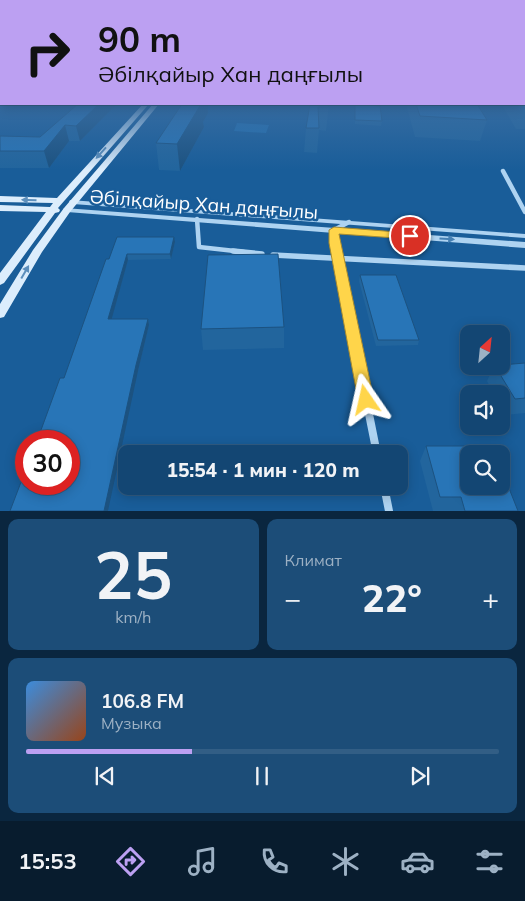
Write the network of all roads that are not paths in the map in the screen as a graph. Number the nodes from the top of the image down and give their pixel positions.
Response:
1 (130, 122) edge
2 (141, 122) edge
3 (503, 171) dead end
4 (0, 199) edge
5 (58, 201) junction
6 (70, 206) junction
7 (0, 208) edge
8 (52, 210) junction
9 (525, 212) edge
10 (197, 220) junction
11 (349, 222) junction
12 (334, 230) junction
13 (525, 236) edge
14 (525, 245) edge
15 (337, 257) junction
16 (525, 268) edge
17 (0, 280) edge
18 (0, 314) edge
19 (375, 445) edge
20 (386, 495) edge
21 (389, 511) edge

1 -> 5 main road
2 - 6 main road
3 - 9 street
5 -> 4 main road, Әбілқайыр Хан даңғылы
5 - 6 main road, Әбілқайыр Хан даңғылы
5 - 8 main road
6 - 8 main road, Әбілқайыр Хан даңғылы
6 - 10 street, Әбілқайыр Хан даңғылы
6 - 11 street, Әбілқайыр Хан даңғылы
18 -> 6 main road
7 - 8 main road, Әбілқайыр Хан даңғылы
8 - 17 main road
10 - 12 street, Әбілқайыр Хан даңғылы
10 - 15 street
11 - 12 street
11 - 13 street, Әбілқайыр Хан даңғылы
12 -> 14 street, Әбілқайыр Хан даңғылы
12 - 15 street
15 - 16 street
15 - 19 street
20 - 21 street

